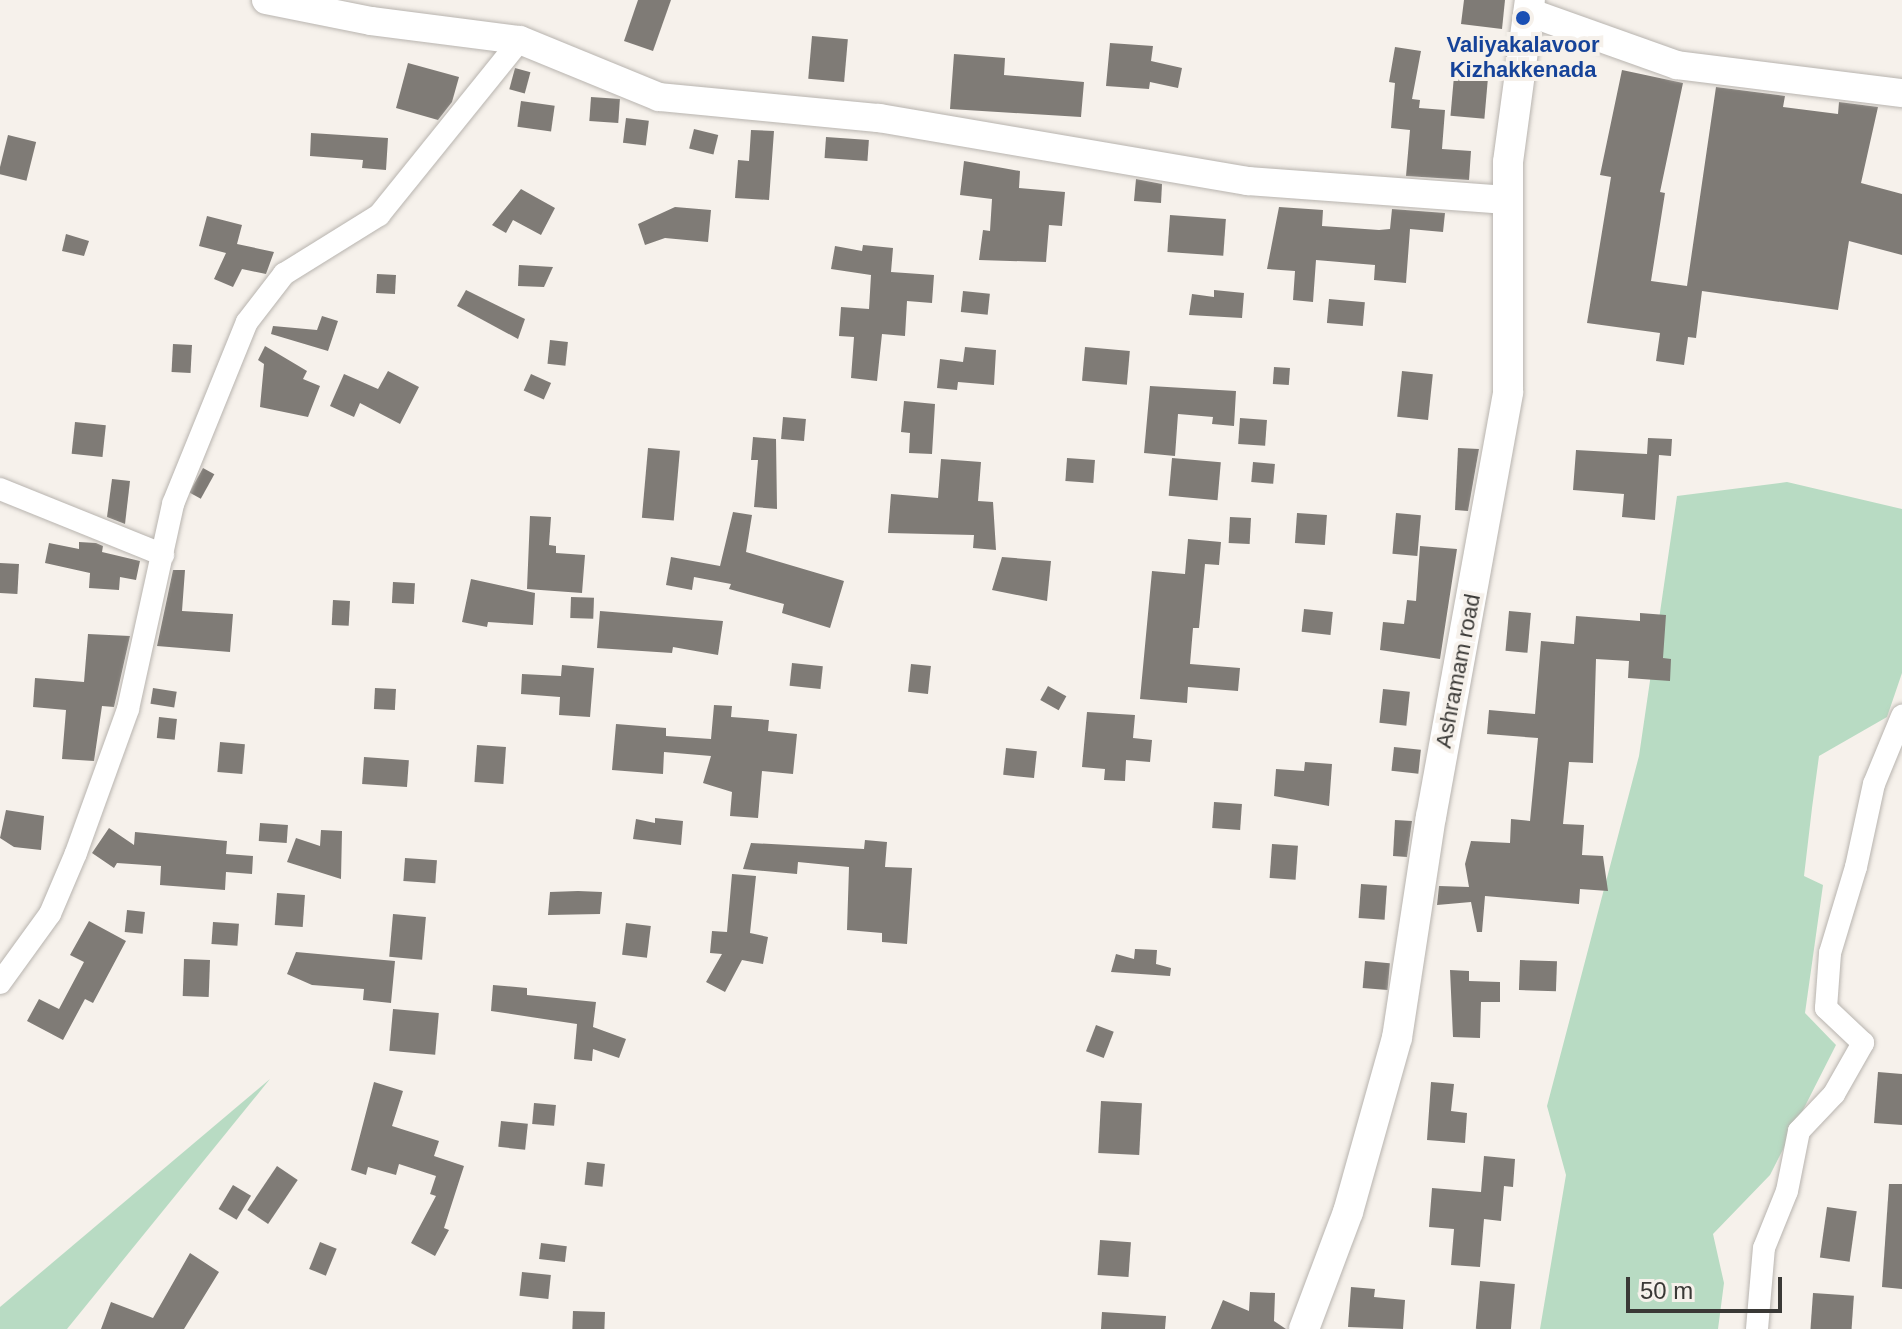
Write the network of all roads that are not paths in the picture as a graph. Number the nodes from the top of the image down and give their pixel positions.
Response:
1 (266, 0) edge
2 (1529, 6) edge
3 (354, 8) edge
4 (520, 40) junction
5 (1902, 93) edge
6 (1506, 200) junction
7 (0, 489) edge
8 (163, 555) junction
9 (1902, 716) edge
10 (0, 983) edge
11 (1304, 1329) edge
12 (1757, 1329) edge

1 - 3 street
2 - 5 street
2 - 6 main road, Ashramam road
3 - 4 street
4 - 6 street
4 - 8 street
6 - 11 main road, Ashramam road
7 - 8 street
8 - 10 street
9 - 12 street

